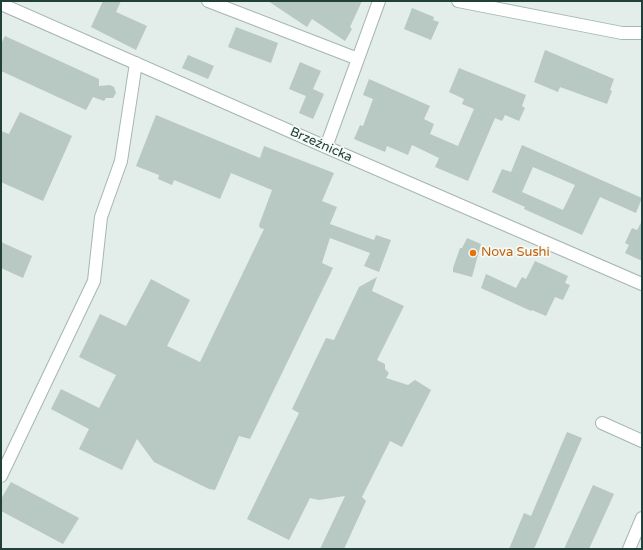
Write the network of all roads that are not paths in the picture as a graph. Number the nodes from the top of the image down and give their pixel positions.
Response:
1 (208, 1) edge
2 (379, 1) edge
3 (458, 1) edge
4 (1, 4) edge
5 (642, 33) edge
6 (358, 60) junction
7 (136, 63) junction
8 (326, 147) junction
9 (642, 284) edge
10 (602, 423) dead end
11 (642, 441) edge
12 (1, 476) edge
13 (642, 518) edge
14 (629, 549) edge

1 - 6 street
2 - 6 street
3 - 5 street
4 - 7 street, Brzeźnicka
6 - 8 street
7 - 8 street, Brzeźnicka
7 - 12 street
8 - 9 street, Brzeźnicka
10 - 11 street
13 - 14 street

